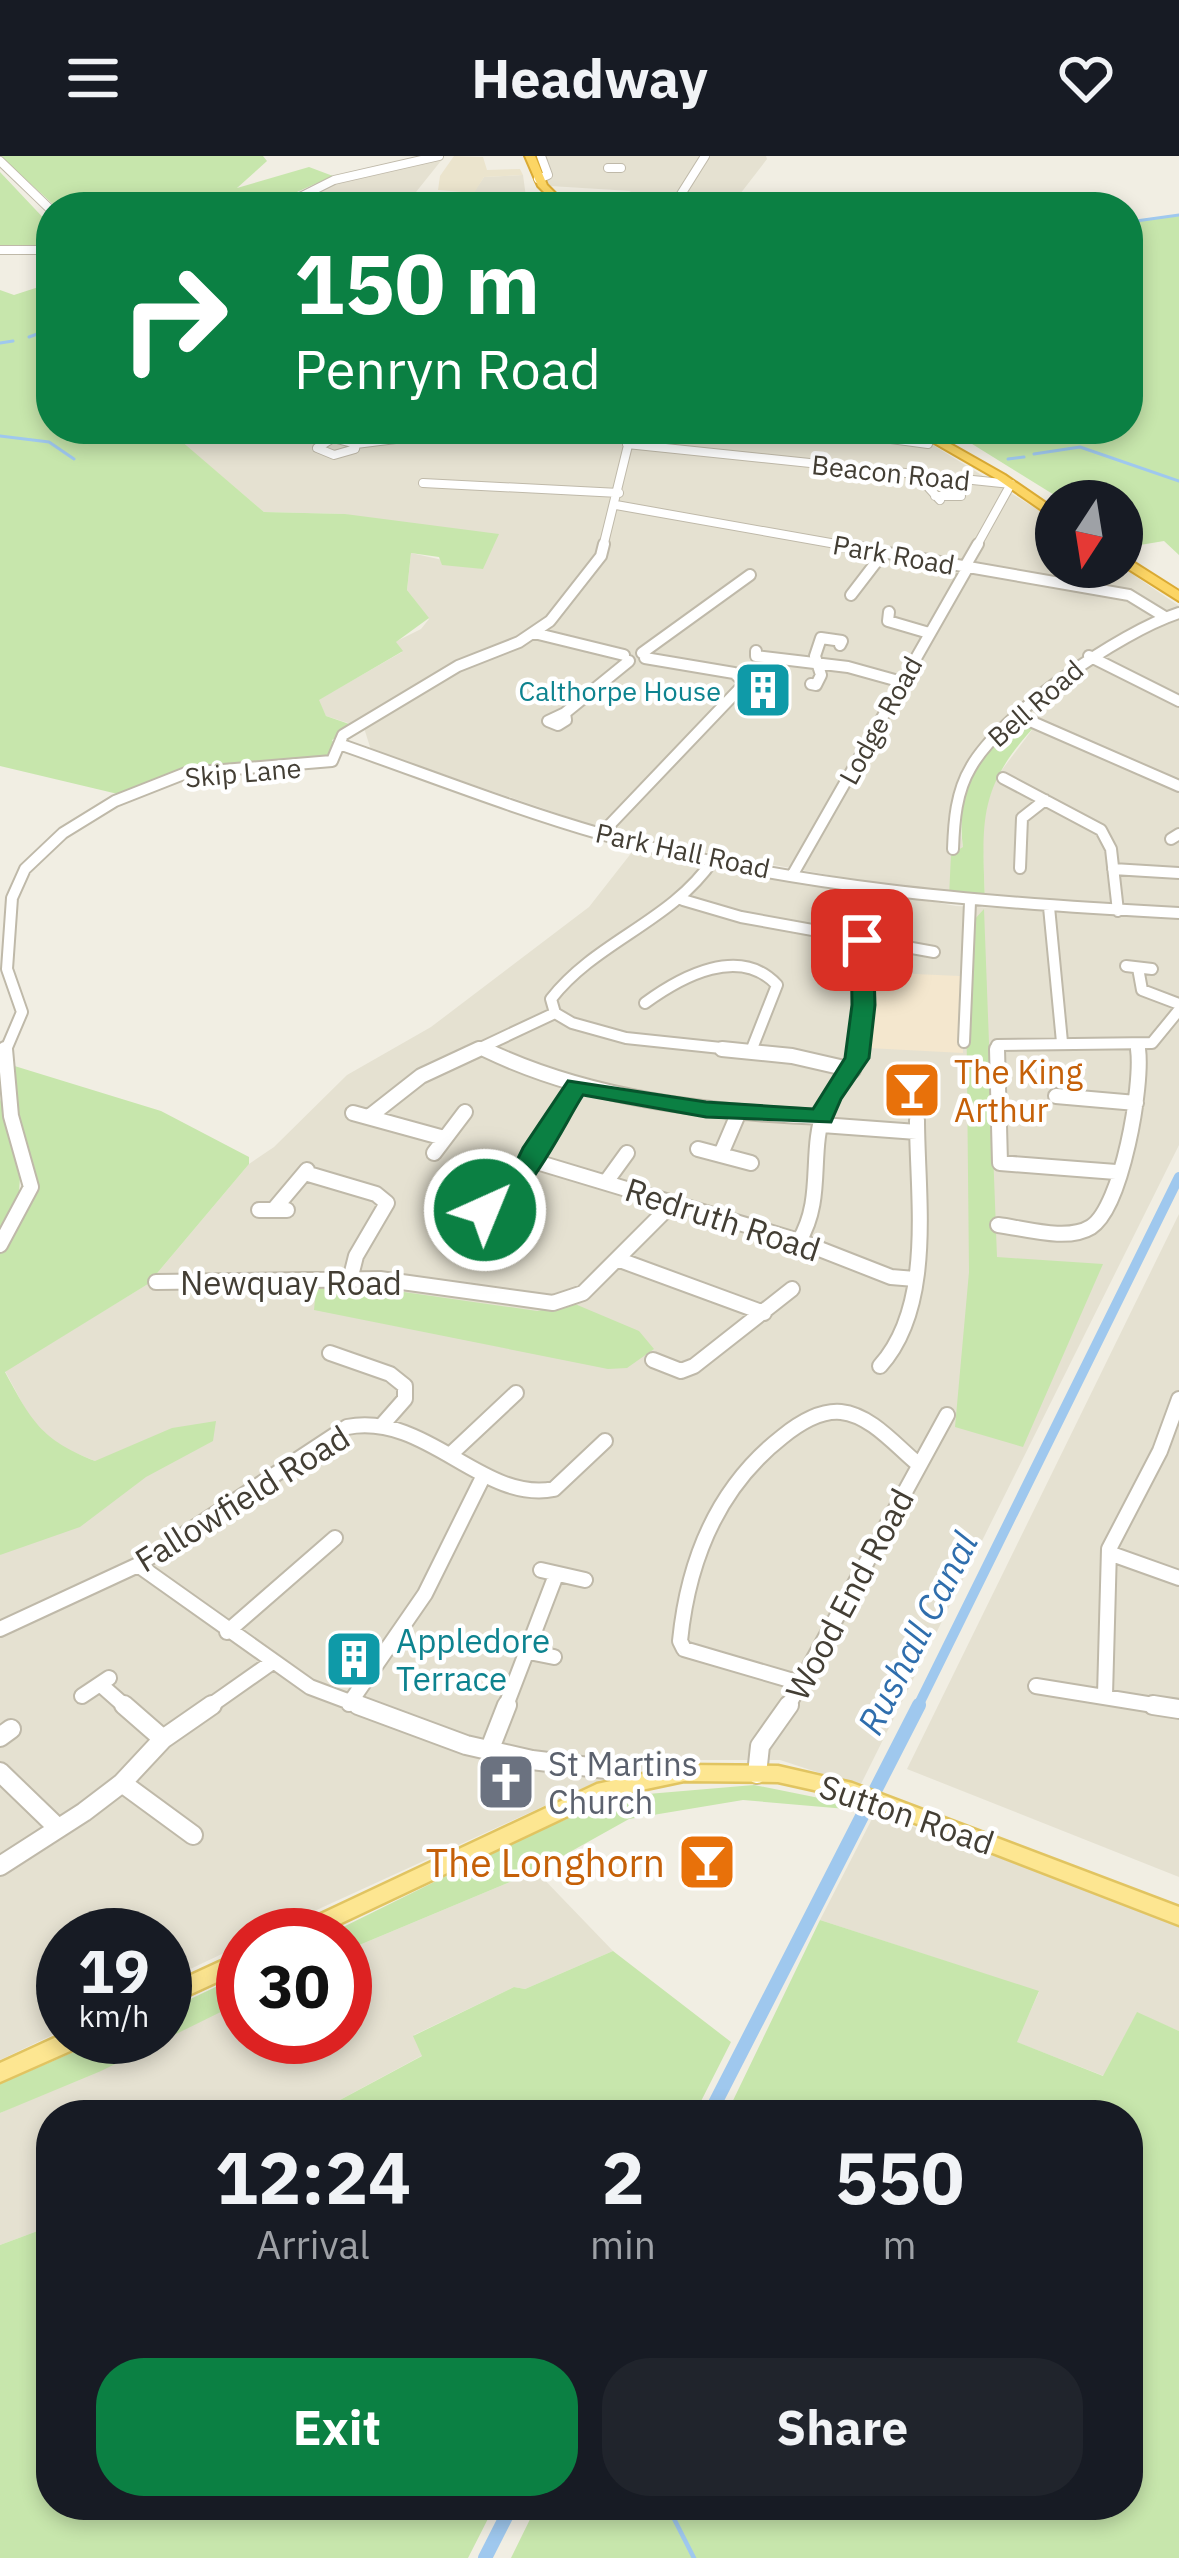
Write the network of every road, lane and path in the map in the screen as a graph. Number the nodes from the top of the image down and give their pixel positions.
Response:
1 (440, 156) edge
2 (520, 156) edge
3 (530, 156) edge
4 (541, 156) edge
5 (609, 156) edge
6 (705, 156) edge
7 (0, 161) edge
8 (614, 168) dead end
9 (538, 178) junction
10 (310, 192) edge
11 (534, 192) edge
12 (546, 192) edge
13 (682, 192) edge
14 (36, 196) edge
15 (0, 250) edge
16 (36, 250) edge
17 (627, 444) joint
18 (944, 444) edge
19 (955, 444) edge
20 (935, 476) junction
21 (1015, 482) junction
22 (429, 483) dead end
23 (961, 496) dead end
24 (1035, 497) edge
25 (618, 499) junction
26 (884, 552) junction
27 (968, 565) junction
28 (1143, 573) edge
29 (750, 575) dead end
30 (852, 591) dead end
31 (1179, 598) edge
32 (889, 612) dead end
33 (1179, 613) edge
34 (1166, 616) junction
35 (533, 633) junction
36 (929, 634) junction
37 (840, 645) dead end
38 (756, 651) dead end
39 (643, 656) junction
40 (1089, 656) junction
41 (627, 658) junction
42 (819, 664) junction
43 (902, 682) junction
44 (812, 685) dead end
45 (1179, 701) edge
46 (565, 713) dead end
47 (1021, 717) junction
48 (342, 745) junction
49 (1003, 778) dead end
50 (1179, 786) edge
51 (1045, 800) junction
52 (601, 834) junction
53 (956, 846) dead end
54 (713, 860) junction
55 (1023, 864) dead end
56 (1113, 869) junction
57 (1179, 873) edge
58 (793, 874) junction
59 (683, 900) junction
60 (970, 902) junction
61 (1049, 908) junction
62 (1118, 910) junction
63 (1179, 914) edge
64 (862, 940) junction
65 (923, 966) dead end
66 (1139, 968) dead end
67 (651, 1001) dead end
68 (1179, 1007) edge
69 (555, 1013) junction
70 (964, 1042) dead end
71 (1062, 1042) junction
72 (1138, 1045) junction
73 (480, 1047) junction
74 (751, 1051) junction
75 (2, 1060) edge
76 (853, 1070) junction
77 (576, 1086) junction
78 (1053, 1098) dead end
79 (1136, 1103) junction
80 (466, 1112) dead end
81 (739, 1112) junction
82 (352, 1113) dead end
83 (370, 1116) junction
84 (822, 1121) junction
85 (444, 1138) junction
86 (698, 1149) dead end
87 (628, 1152) dead end
88 (434, 1153) dead end
89 (721, 1154) junction
90 (530, 1160) junction
91 (752, 1163) dead end
92 (1116, 1172) junction
93 (606, 1182) junction
94 (673, 1203) junction
95 (259, 1210) dead end
96 (998, 1227) dead end
97 (530, 1234) dead end
98 (799, 1241) junction
99 (0, 1245) edge
100 (617, 1258) junction
101 (350, 1280) junction
102 (915, 1280) junction
103 (156, 1282) dead end
104 (791, 1289) dead end
105 (764, 1313) junction
106 (888, 1319) dead end
107 (905, 1319) junction
108 (327, 1353) dead end
109 (652, 1359) dead end
110 (880, 1367) dead end
111 (505, 1397) dead end
112 (1179, 1399) edge
113 (947, 1414) dead end
114 (383, 1424) junction
115 (596, 1444) dead end
116 (452, 1454) junction
117 (918, 1464) junction
118 (484, 1475) junction
119 (335, 1536) dead end
120 (1108, 1553) junction
121 (138, 1565) junction
122 (1179, 1578) edge
123 (585, 1580) dead end
124 (0, 1629) edge
125 (227, 1632) junction
126 (529, 1652) junction
127 (554, 1657) dead end
128 (272, 1663) junction
129 (800, 1683) junction
130 (1036, 1686) dead end
131 (1105, 1695) junction
132 (82, 1696) dead end
133 (349, 1704) junction
134 (1179, 1708) edge
135 (163, 1739) junction
136 (489, 1751) junction
137 (0, 1772) edge
138 (757, 1774) junction
139 (122, 1784) junction
140 (624, 1784) junction
141 (58, 1828) junction
142 (196, 1837) dead end
143 (0, 1867) edge
144 (355, 1908) edge
145 (1179, 1916) edge
146 (36, 2057) edge
147 (0, 2073) edge

1 - 10 street
2 - 11 highway
3 - 9 highway
4 - 9 street
5 - 8 street
6 - 13 street
7 - 14 street
9 - 12 highway
15 - 16 street
17 - 20 street, Beacon Road
17 - 25 street, Skip Lane
18 - 21 highway
19 - 21 highway
20 - 21 street, Beacon Road
20 - 23 street
21 - 24 highway
21 - 27 street, Lodge Road
22 - 25 street, Park Road
25 - 26 street, Park Road
25 - 35 street, Skip Lane
26 - 27 street, Park Road
26 - 30 street
27 - 34 street, Park Road
27 - 36 street, Lodge Road
28 - 31 highway
29 - 39 street
32 - 36 street
33 - 34 street, Bell Road
34 - 40 street, Bell Road
35 - 41 street
35 - 48 street, Skip Lane
36 - 43 street, Lodge Road
37 - 42 street
38 - 42 street
39 - 41 street
39 - 52 street
40 - 45 street
40 - 47 street, Bell Road
41 - 46 street
42 - 43 street
42 - 44 street
43 - 58 street, Lodge Road
47 - 50 street
47 - 53 street, Bell Road
48 - 52 street, Park Hall Road
48 - 75 street, Skip Lane
49 - 51 street
51 - 55 street
51 - 56 street
52 - 54 street, Park Hall Road
54 - 58 street, Park Hall Road
54 - 59 street
56 - 57 street
56 - 62 street
58 - 60 street, Park Hall Road
59 - 64 street
59 - 69 street
60 - 61 street, Park Hall Road
60 - 70 street
61 - 62 street, Park Hall Road
61 - 71 street
62 - 63 street, Park Hall Road
64 - 65 street
64 - 76 street
66 - 68 street
67 - 74 street
68 - 72 street
69 - 73 street
69 - 74 street
71 - 72 street
71 - 92 street
72 - 79 street
73 - 77 street
73 - 83 street
74 - 76 street
75 - 99 street, Skip Lane
76 - 84 street
77 - 81 street
77 - 90 street
78 - 79 street
79 - 92 street
80 - 85 street
81 - 84 street
81 - 89 street
82 - 83 street
83 - 85 street
84 - 98 street
84 - 102 street
85 - 88 street
86 - 89 street
87 - 93 street
89 - 91 street
90 - 93 street, Redruth Road
90 - 97 street
92 - 96 street
93 - 94 street, Redruth Road
94 - 98 street, Redruth Road
94 - 100 street, Newquay Road
95 - 101 street
98 - 102 street, Redruth Road
100 - 101 street, Newquay Road
100 - 105 street
101 - 103 street, Newquay Road
102 - 107 street
104 - 105 street
105 - 109 street
106 - 107 street
107 - 110 street
108 - 114 street
111 - 116 street
112 - 120 street
113 - 117 street, Wood End Road
114 - 116 street, Fallowfield Road
114 - 121 street, Fallowfield Road
115 - 118 street, Fallowfield Road
116 - 118 street, Fallowfield Road
117 - 129 street, Wood End Road
117 - 129 street
118 - 133 street
119 - 125 street
120 - 122 street
120 - 131 street
121 - 124 street, Fallowfield Road
121 - 125 street, Sutton Road
123 - 126 street
125 - 128 street, Sutton Road
126 - 127 street
126 - 136 street
128 - 133 street, Sutton Road
128 - 135 street
129 - 138 street, Wood End Road
130 - 131 street
131 - 134 street
132 - 135 street
133 - 136 street, Sutton Road
135 - 139 street
136 - 140 street, Sutton Road
137 - 141 street
138 - 140 main road, Sutton Road
138 - 145 main road, Sutton Road
139 - 141 street
139 - 142 street
140 - 144 main road, Sutton Road
141 - 143 street
146 - 147 main road

